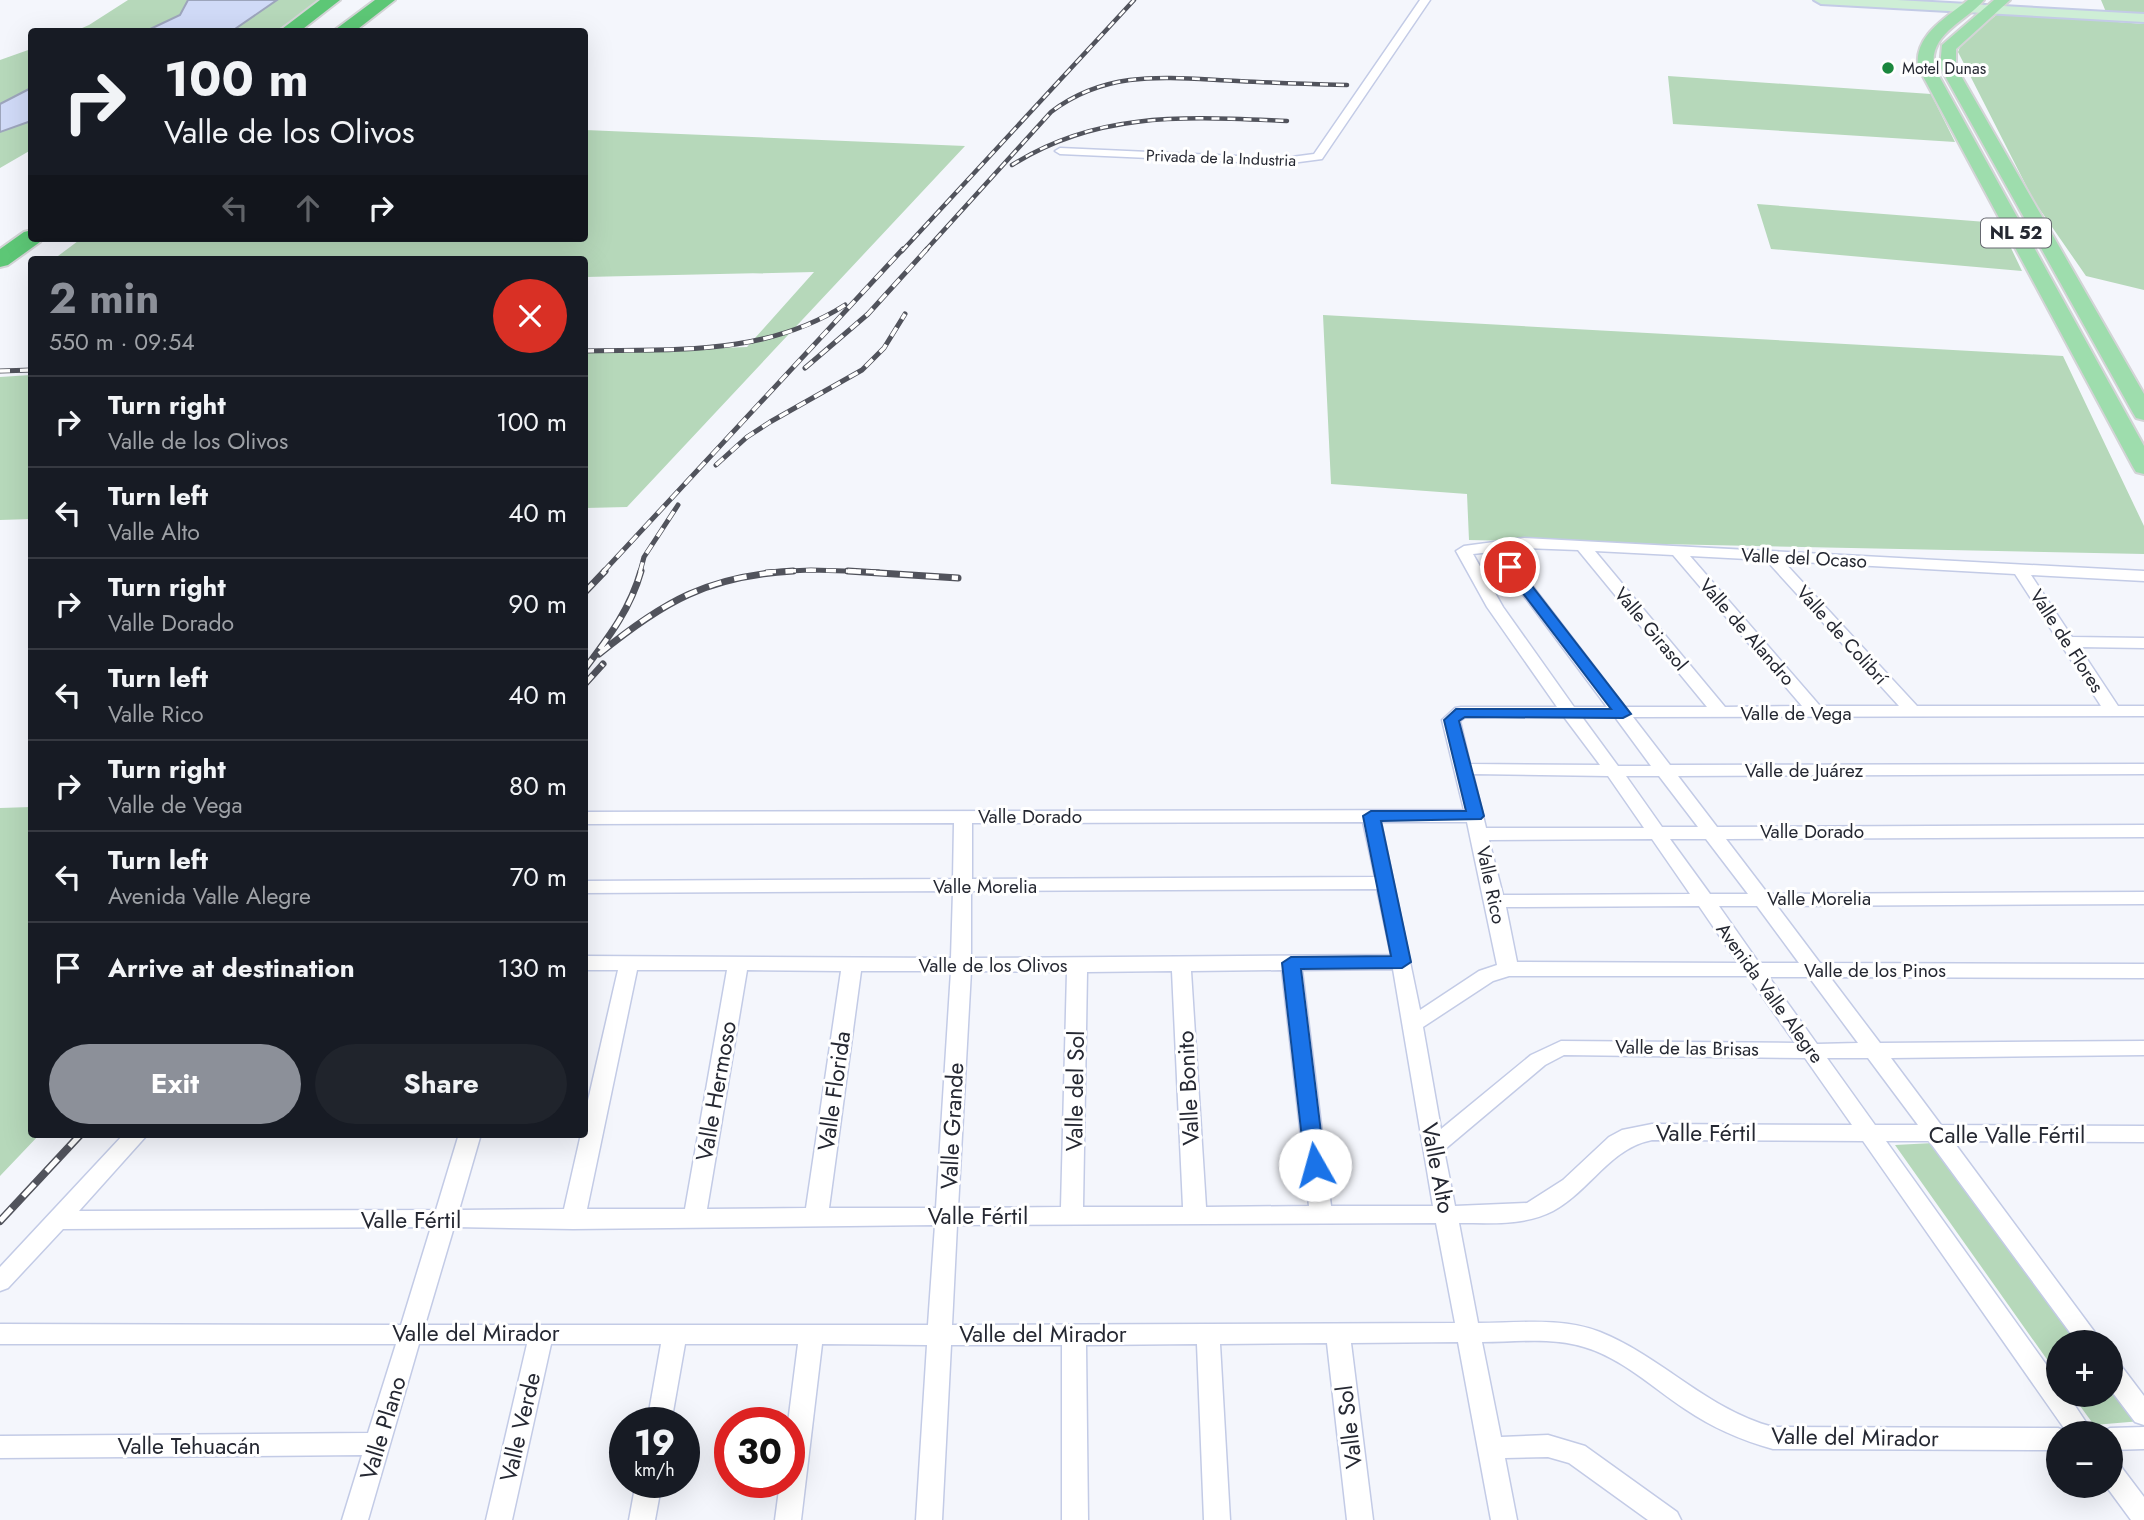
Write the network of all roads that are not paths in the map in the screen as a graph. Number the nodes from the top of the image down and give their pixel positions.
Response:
1 (320, 0) edge
2 (386, 0) edge
3 (1424, 0) edge
4 (1821, 0) edge
5 (338, 4) edge
6 (1985, 4) edge
7 (2144, 18) edge
8 (282, 28) edge
9 (294, 28) edge
10 (319, 28) edge
11 (348, 28) edge
12 (1060, 151) dead end
13 (28, 227) edge
14 (0, 234) edge
15 (0, 260) edge
16 (2144, 413) edge
17 (2144, 467) edge
18 (1494, 546) junction
19 (1582, 546) junction
20 (1464, 551) joint
21 (1677, 551) junction
22 (1770, 556) junction
23 (2021, 571) junction
24 (2144, 576) edge
25 (2067, 642) junction
26 (2144, 643) edge
27 (2144, 711) edge
28 (2113, 712) junction
29 (1569, 713) junction
30 (1721, 713) junction
31 (1817, 713) junction
32 (1914, 713) junction
33 (1623, 714) junction
34 (1451, 720) joint
35 (1465, 769) junction
36 (2144, 769) edge
37 (1613, 771) junction
38 (1665, 771) junction
39 (963, 816) junction
40 (1371, 816) junction
41 (588, 818) edge
42 (1477, 825) junction
43 (1655, 831) junction
44 (1710, 831) junction
45 (2144, 831) edge
46 (1385, 883) junction
47 (960, 886) junction
48 (588, 887) edge
49 (1761, 898) junction
50 (2144, 898) edge
51 (1703, 899) junction
52 (1495, 901) junction
53 (1402, 962) junction
54 (588, 963) edge
55 (629, 963) junction
56 (738, 963) junction
57 (852, 963) junction
58 (1181, 963) junction
59 (1291, 963) junction
60 (961, 965) junction
61 (1077, 965) junction
62 (1508, 969) junction
63 (1752, 969) junction
64 (1814, 970) junction
65 (2144, 971) edge
66 (1412, 1026) junction
67 (1872, 1048) junction
68 (2144, 1048) edge
69 (1812, 1051) junction
70 (2144, 1134) edge
71 (1870, 1135) junction
72 (1938, 1135) junction
73 (133, 1138) edge
74 (469, 1138) edge
75 (1433, 1147) junction
76 (1195, 1214) junction
77 (1321, 1215) junction
78 (947, 1216) junction
79 (1072, 1216) junction
80 (1447, 1216) junction
81 (816, 1218) junction
82 (694, 1219) junction
83 (58, 1220) junction
84 (444, 1220) junction
85 (573, 1220) junction
86 (0, 1282) edge
87 (2081, 1330) edge
88 (1469, 1332) junction
89 (411, 1333) junction
90 (0, 1334) edge
91 (541, 1334) junction
92 (811, 1334) junction
93 (942, 1334) junction
94 (1208, 1334) junction
95 (675, 1335) junction
96 (1074, 1335) junction
97 (1338, 1335) junction
98 (2123, 1387) edge
99 (662, 1407) edge
100 (2144, 1415) edge
101 (2073, 1421) edge
102 (2144, 1438) edge
103 (2046, 1439) edge
104 (2123, 1439) edge
105 (378, 1444) junction
106 (0, 1447) edge
107 (1490, 1448) junction
108 (2123, 1489) edge
109 (646, 1498) edge
110 (2144, 1517) edge
111 (355, 1520) edge
112 (499, 1520) edge
113 (642, 1520) edge
114 (788, 1520) edge
115 (929, 1520) edge
116 (1075, 1520) edge
117 (1217, 1520) edge
118 (1360, 1520) edge
119 (1504, 1520) edge
120 (1668, 1520) edge

1 - 8 highway
2 - 11 highway
3 - 12 street, Privada de la Industria
4 - 6 street
5 - 9 highway
5 - 10 highway
6 - 7 street
6 - 16 main road, NL 52
6 - 17 main road, NL 52
13 - 14 highway
13 - 15 highway
18 - 19 street, Valle del Ocaso
18 - 20 street, Valle del Ocaso
18 - 33 street
19 - 21 street, Valle del Ocaso
19 - 30 street, Valle Girasol
20 - 29 street, Avenida Valle Alegre
21 - 22 street, Valle del Ocaso
21 - 31 street, Valle de Alandro
22 - 23 street, Valle del Ocaso
22 - 32 street, Valle de Colibrí
23 - 24 street, Valle del Ocaso
23 - 25 street, Valle de Flores
25 - 26 street
25 - 28 street, Valle de Flores
27 - 28 street, Valle de Vega
28 - 32 street, Valle de Vega
29 - 33 street, Valle de Vega
29 - 34 street, Valle de Vega
29 - 37 street, Avenida Valle Alegre
30 - 31 street, Valle de Vega
30 - 33 street, Valle de Vega
31 - 32 street, Valle de Vega
33 - 38 street
34 - 35 street, Valle Rico
35 - 37 street, Valle de Juárez
35 - 42 street, Valle Rico
36 - 38 street, Valle de Juárez
37 - 38 street, Valle de Juárez
37 - 43 street, Avenida Valle Alegre
38 - 44 street
39 - 40 street, Valle Dorado
39 - 41 street, Valle Dorado
39 - 47 street, Valle Grande
40 - 42 street, Valle Dorado
40 - 46 street, Valle Alto
42 - 43 street, Valle Dorado
42 - 52 street, Valle Rico
43 - 44 street, Valle Dorado
43 - 51 street, Avenida Valle Alegre
44 - 45 street, Valle Dorado
44 - 49 street
46 - 47 street, Valle Morelia
46 - 53 street, Valle Alto
47 - 48 street, Valle Morelia
47 - 60 street, Valle Grande
49 - 50 street, Valle Morelia
49 - 51 street, Valle Morelia
49 - 64 street
51 - 52 street, Valle Morelia
51 - 63 street, Avenida Valle Alegre
52 - 62 street, Valle Rico
53 - 59 street, Valle de los Olivos
53 - 66 street, Valle Alto
54 - 55 street, Valle de los Olivos
55 - 56 street, Valle de los Olivos
55 - 85 street
56 - 57 street, Valle de los Olivos
56 - 82 street, Valle Hermoso
57 - 60 street, Valle de los Olivos
57 - 81 street, Valle Florida
58 - 59 street, Valle de los Olivos
58 - 61 street, Valle de los Olivos
58 - 76 street, Valle Bonito
59 - 77 street
60 - 61 street, Valle de los Olivos
60 - 78 street, Valle Grande
61 - 79 street, Valle del Sol
62 - 63 street, Valle de los Pinos
62 - 66 street, Valle de los Pinos
63 - 64 street, Valle de los Pinos
63 - 69 street, Avenida Valle Alegre
64 - 65 street, Valle de los Pinos
64 - 67 street
66 - 75 street, Valle Alto
67 - 68 street, Valle de las Brisas
67 - 69 street, Valle de las Brisas
67 - 72 street
69 - 71 street, Avenida Valle Alegre
69 - 75 street, Valle de las Brisas
70 - 72 street, Calle Valle Fértil
71 - 72 street, Calle Valle Fértil
71 - 80 street, Valle Fértil
71 - 101 street, Avenida Valle Alegre
72 - 87 street
73 - 83 street
74 - 84 street, Valle Plano
75 - 80 street, Valle Alto
76 - 77 street, Valle Fértil
76 - 79 street, Valle Fértil
77 - 80 street, Valle Fértil
78 - 79 street, Valle Fértil
78 - 81 street, Valle Fértil
78 - 93 street, Valle Grande
80 - 88 street, Valle Alto
81 - 82 street, Valle Fértil
82 - 85 street, Valle Fértil
83 - 84 street, Valle Fértil
83 - 86 street
84 - 85 street, Valle Fértil
84 - 89 street, Valle Plano
88 - 97 street, Valle del Mirador
88 - 103 street, Valle del Mirador
88 - 107 street, Valle Alto
89 - 90 street, Valle del Mirador
89 - 91 street, Valle del Mirador
89 - 105 street, Valle Plano
91 - 95 street, Valle del Mirador
91 - 112 street, Valle Verde
92 - 93 street, Valle del Mirador
92 - 95 street, Valle del Mirador
92 - 114 street
93 - 96 street, Valle del Mirador
93 - 115 street, Valle Grande
94 - 96 street, Valle del Mirador
94 - 97 street, Valle del Mirador
94 - 117 street
95 - 99 street
96 - 116 street
97 - 118 street, Valle Sol
98 - 100 street
102 - 104 street
105 - 106 street, Valle Tehuacán
105 - 111 street, Valle Plano
107 - 119 street, Valle Alto
107 - 120 street
108 - 110 street
109 - 113 street

